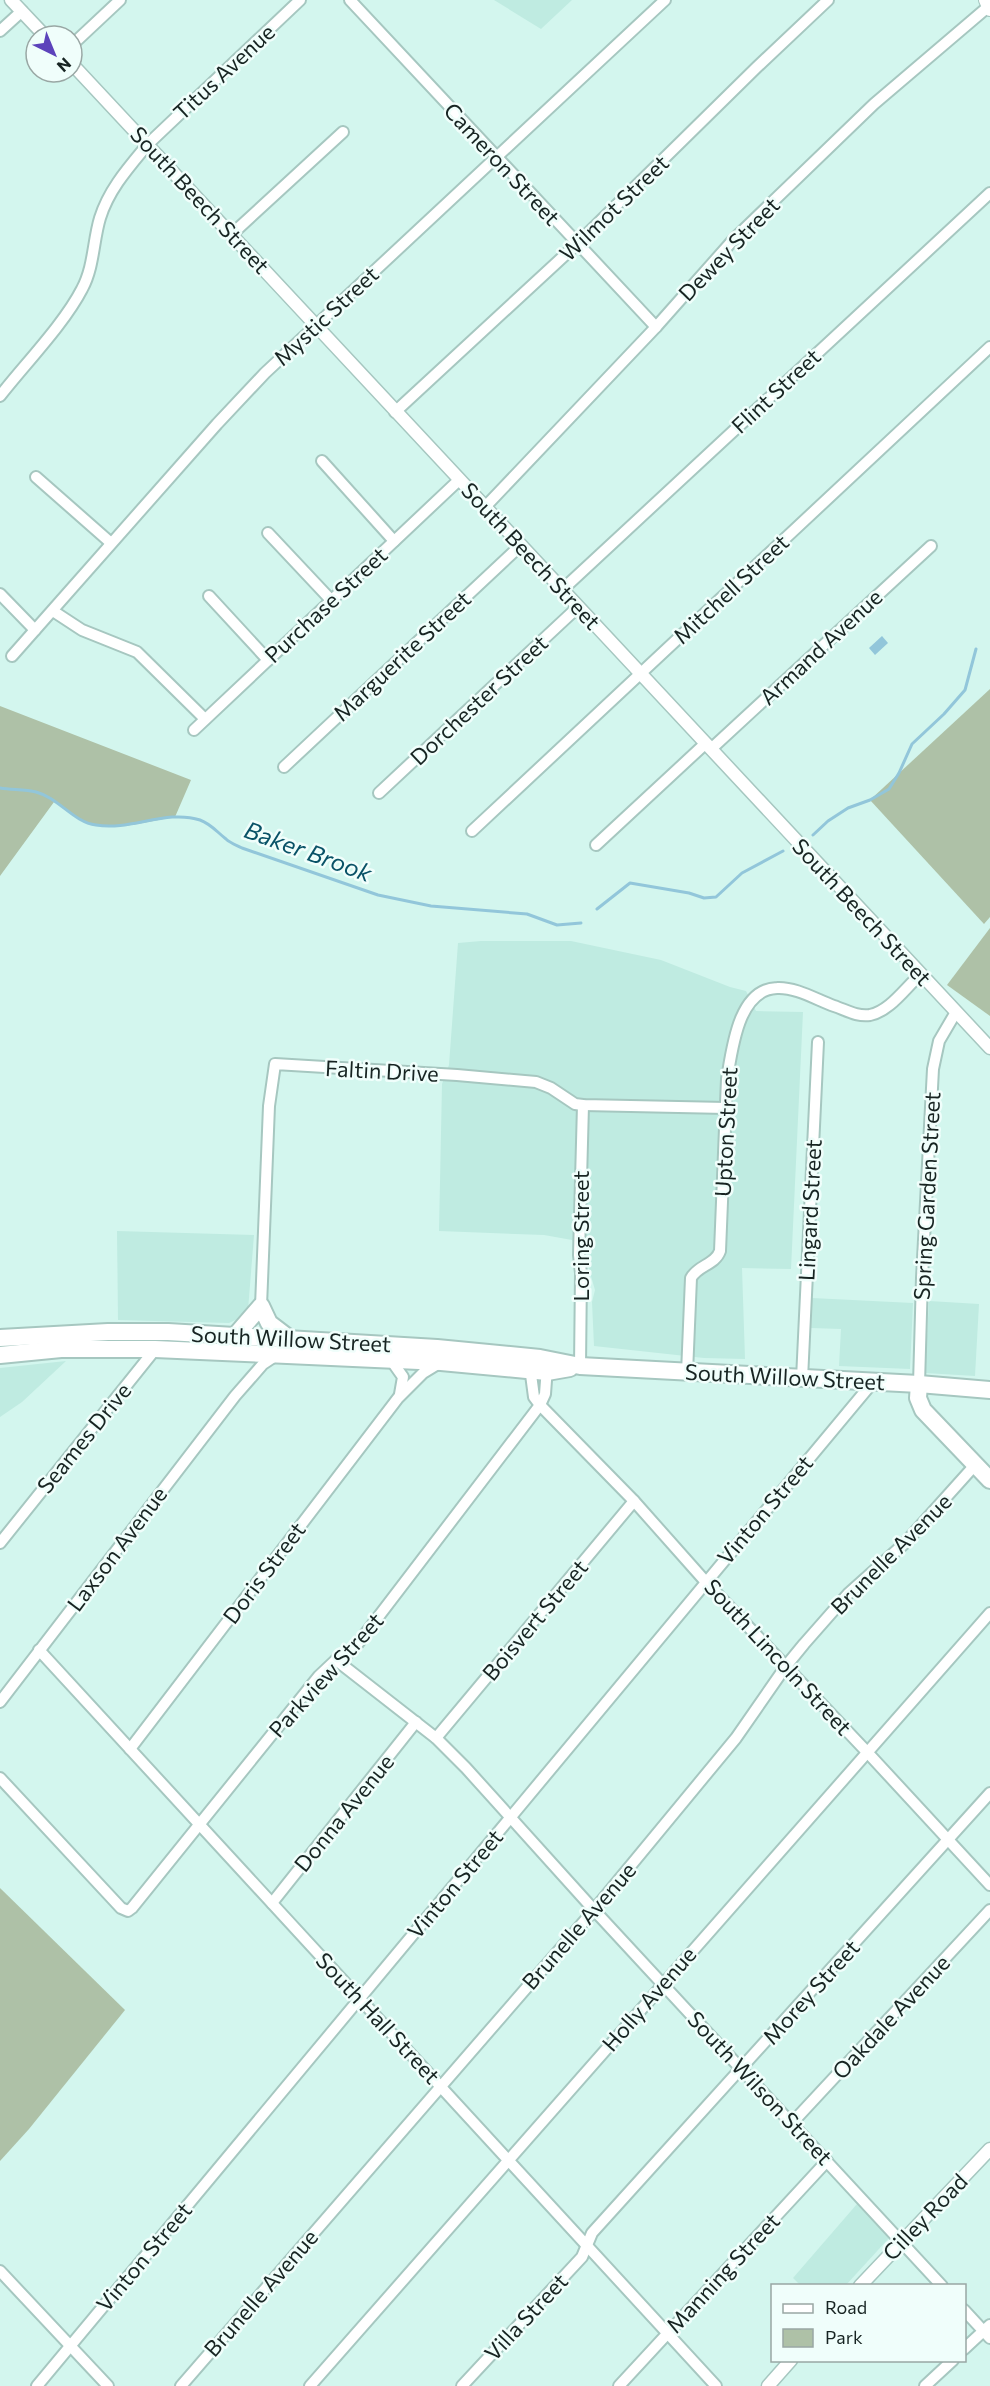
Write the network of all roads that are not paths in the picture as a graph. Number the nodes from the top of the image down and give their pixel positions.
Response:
1 (11, 0) edge
2 (120, 0) edge
3 (300, 0) edge
4 (350, 0) edge
5 (665, 0) edge
6 (828, 0) edge
7 (988, 5) edge
8 (22, 11) junction
9 (34, 24) edge
10 (0, 31) edge
11 (84, 34) edge
12 (84, 77) edge
13 (343, 132) dead end
14 (147, 144) junction
15 (495, 158) junction
16 (990, 193) edge
17 (232, 234) junction
18 (578, 243) junction
19 (316, 325) junction
20 (656, 327) junction
21 (990, 347) edge
22 (2, 389) edge
23 (395, 412) junction
24 (322, 461) dead end
25 (36, 477) dead end
26 (459, 480) junction
27 (485, 507) junction
28 (268, 533) dead end
29 (394, 541) junction
30 (111, 543) junction
31 (520, 545) junction
32 (931, 546) dead end
33 (562, 590) junction
34 (0, 594) edge
35 (209, 596) dead end
36 (331, 600) junction
37 (578, 608) junction
38 (53, 610) junction
39 (35, 630) junction
40 (12, 656) dead end
41 (268, 660) junction
42 (641, 673) junction
43 (205, 719) junction
44 (194, 730) dead end
45 (708, 746) junction
46 (284, 767) dead end
47 (379, 793) dead end
48 (472, 831) dead end
49 (596, 845) dead end
50 (920, 975) junction
51 (956, 1012) junction
52 (818, 1042) dead end
53 (990, 1048) edge
54 (583, 1105) junction
55 (726, 1108) junction
56 (261, 1306) junction
57 (168, 1332) junction
58 (235, 1336) junction
59 (0, 1338) edge
60 (290, 1339) junction
61 (258, 1346) junction
62 (155, 1349) junction
63 (278, 1354) junction
64 (0, 1355) edge
65 (391, 1360) junction
66 (441, 1362) junction
67 (530, 1364) junction
68 (547, 1366) junction
69 (580, 1366) junction
70 (687, 1373) junction
71 (802, 1379) junction
72 (873, 1382) junction
73 (918, 1384) junction
74 (990, 1390) edge
75 (235, 1396) junction
76 (398, 1398) junction
77 (540, 1405) junction
78 (975, 1465) junction
79 (990, 1480) edge
80 (634, 1501) junction
81 (0, 1543) edge
82 (705, 1581) junction
83 (990, 1613) edge
84 (39, 1650) junction
85 (336, 1660) junction
86 (786, 1666) junction
87 (0, 1702) edge
88 (416, 1722) junction
89 (436, 1738) junction
90 (130, 1749) junction
91 (867, 1752) junction
92 (0, 1778) edge
93 (990, 1793) edge
94 (511, 1817) junction
95 (200, 1824) junction
96 (948, 1839) junction
97 (990, 1885) edge
98 (272, 1903) junction
99 (594, 1910) junction
100 (990, 1910) edge
101 (663, 1982) junction
102 (360, 1999) junction
103 (742, 2069) junction
104 (441, 2086) junction
105 (792, 2123) junction
106 (990, 2149) edge
107 (509, 2160) junction
108 (827, 2161) junction
109 (901, 2241) junction
110 (588, 2246) junction
111 (0, 2271) edge
112 (862, 2284) edge
113 (940, 2284) edge
114 (966, 2312) edge
115 (988, 2331) edge
116 (667, 2332) junction
117 (70, 2346) junction
118 (966, 2348) edge
119 (790, 2362) edge
120 (952, 2362) edge
121 (466, 2382) edge
122 (38, 2386) edge
123 (108, 2386) edge
124 (181, 2386) edge
125 (310, 2386) edge
126 (479, 2386) edge
127 (619, 2386) edge
128 (716, 2386) edge
129 (768, 2386) edge
130 (926, 2386) edge

1 - 8 street
2 - 11 street
3 - 14 street, Titus Avenue
4 - 15 street, Cameron Street
5 - 15 street, Mystic Street
6 - 18 street, Wilmot Street
7 - 20 street, Dewey Street
8 - 9 street
8 - 10 street
12 - 14 street, South Beech Street
13 - 17 street
14 - 17 street, South Beech Street
14 - 22 street, Titus Avenue
15 - 18 street, Cameron Street
15 - 19 street, Mystic Street
16 - 33 street, Flint Street
17 - 19 street, South Beech Street
18 - 20 street, Cameron Street
18 - 23 street, Wilmot Street
19 - 23 street, South Beech Street
19 - 30 street, Mystic Street
20 - 27 street, Dewey Street
21 - 42 street, Mitchell Street
23 - 26 street, South Beech Street
24 - 29 street
25 - 30 street
26 - 27 street, South Beech Street
26 - 29 street, Purchase Street
27 - 31 street, South Beech Street
28 - 36 street
29 - 36 street, Purchase Street
30 - 38 street, Mystic Street
31 - 33 street, South Beech Street
31 - 46 street, Marguerite Street
32 - 45 street, Armand Avenue
33 - 37 street, South Beech Street
34 - 39 street
35 - 41 street
36 - 41 street, Purchase Street
37 - 42 street, South Beech Street
37 - 47 street, Dorchester Street
38 - 39 street, Mystic Street
38 - 43 street
39 - 40 street, Mystic Street
41 - 43 street, Purchase Street
42 - 45 street, South Beech Street
42 - 48 street, Mitchell Street
43 - 44 street, Purchase Street
45 - 49 street, Armand Avenue
45 - 50 street, South Beech Street
50 - 51 street, South Beech Street
50 - 55 street, Upton Street
51 - 53 street, South Beech Street
51 - 73 street, Spring Garden Street
52 - 71 street, Lingard Street
54 - 55 street, Faltin Drive
54 - 56 street, Faltin Drive
54 - 69 street, Loring Street
55 - 70 street, Upton Street
56 - 58 main road
56 - 60 main road
57 - 58 main road, South Willow Street
57 - 59 main road, South Willow Street
57 - 62 street, Seames Drive
58 - 61 main road, South Willow Street
60 - 61 main road, South Willow Street
60 - 67 main road, South Willow Street
61 - 62 main road, South Willow Street
61 - 63 main road, South Willow Street
61 - 75 street, Laxson Avenue
62 - 64 main road, South Willow Street
62 - 81 street, Seames Drive
63 - 65 main road, South Willow Street
63 - 75 street, Laxson Avenue
65 - 66 main road, South Willow Street
65 - 76 street
66 - 67 main road, South Willow Street
66 - 76 street, Doris Street
67 - 68 main road, South Willow Street
67 - 77 street, South Lincoln Street
68 - 69 main road, South Willow Street
68 - 77 street
69 - 70 main road, South Willow Street
70 - 71 main road, South Willow Street
71 - 72 main road, South Willow Street
72 - 73 main road, South Willow Street
72 - 82 street, Vinton Street
73 - 74 main road, South Willow Street
73 - 78 main road
75 - 84 street, Laxson Avenue
76 - 90 street, Doris Street
77 - 80 street, South Lincoln Street
77 - 85 street, Parkview Street
78 - 79 main road
78 - 86 street, Brunelle Avenue
80 - 82 street, South Lincoln Street
80 - 89 street, Boisvert Street
82 - 86 street, South Lincoln Street
82 - 94 street, Vinton Street
83 - 91 street, Holly Avenue
84 - 87 street, Laxson Avenue
84 - 90 street, South Hall Street
85 - 88 street, South Wilson Street
85 - 95 street, Parkview Street
86 - 91 street, South Lincoln Street
86 - 99 street, Brunelle Avenue
88 - 89 street, South Wilson Street
88 - 98 street, Donna Avenue
89 - 94 street, South Wilson Street
90 - 95 street, South Hall Street
91 - 96 street, South Lincoln Street
91 - 101 street, Holly Avenue
92 - 95 street, Parkview Street
93 - 96 street, Morey Street
94 - 99 street, South Wilson Street
94 - 102 street, Vinton Street
95 - 98 street, South Hall Street
96 - 97 street, South Lincoln Street
96 - 103 street, Morey Street
98 - 102 street, South Hall Street
99 - 101 street, South Wilson Street
99 - 104 street, Brunelle Avenue
100 - 105 street, Oakdale Avenue
101 - 103 street, South Wilson Street
101 - 107 street, Holly Avenue
102 - 104 street, South Hall Street
102 - 117 street, Vinton Street
103 - 105 street, South Wilson Street
103 - 110 street, Morey Street
104 - 107 street, South Hall Street
104 - 124 street, Brunelle Avenue
105 - 108 street, South Wilson Street
106 - 109 street, Cilley Road
107 - 110 street, South Hall Street
107 - 125 street, Holly Avenue
108 - 109 street, South Wilson Street
108 - 116 street, Manning Street
109 - 112 street, Cilley Road
109 - 113 street, South Wilson Street
110 - 116 street, South Hall Street
110 - 121 street, Villa Street
111 - 117 street
114 - 115 street
115 - 118 street
116 - 127 street, Manning Street
116 - 128 street, South Hall Street
117 - 122 street, Vinton Street
117 - 123 street
119 - 129 street
120 - 130 street
121 - 126 street

